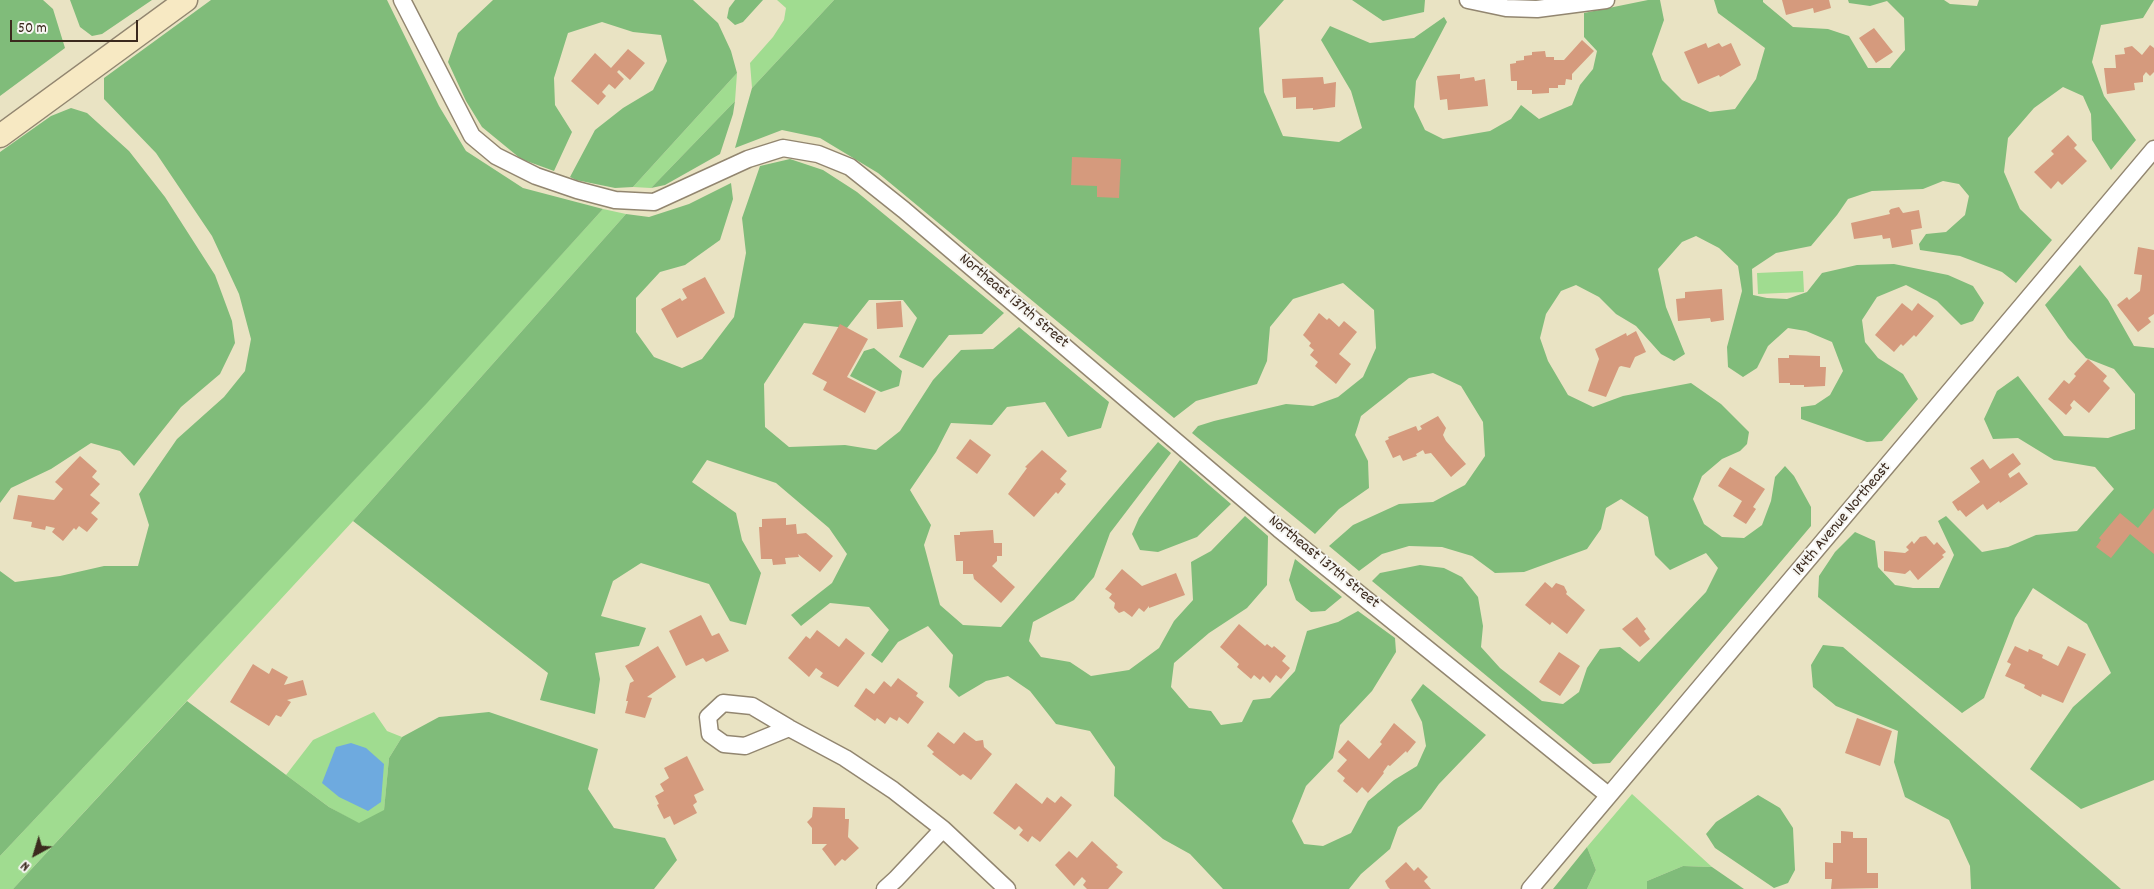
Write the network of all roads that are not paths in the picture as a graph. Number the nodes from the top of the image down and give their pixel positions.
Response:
1 (186, 0) edge
2 (402, 0) edge
3 (1468, 0) edge
4 (1606, 0) edge
5 (0, 136) edge
6 (2154, 149) edge
7 (789, 728) dead end
8 (1608, 795) junction
9 (943, 829) junction
10 (885, 889) edge
11 (1008, 889) edge
12 (1530, 889) edge

1 - 5 main road
2 - 8 street, Northeast 137th Street
3 - 4 street
6 - 8 street, 184th Avenue Northeast
7 - 9 street
8 - 12 street, 184th Avenue Northeast
9 - 10 street
9 - 11 street

